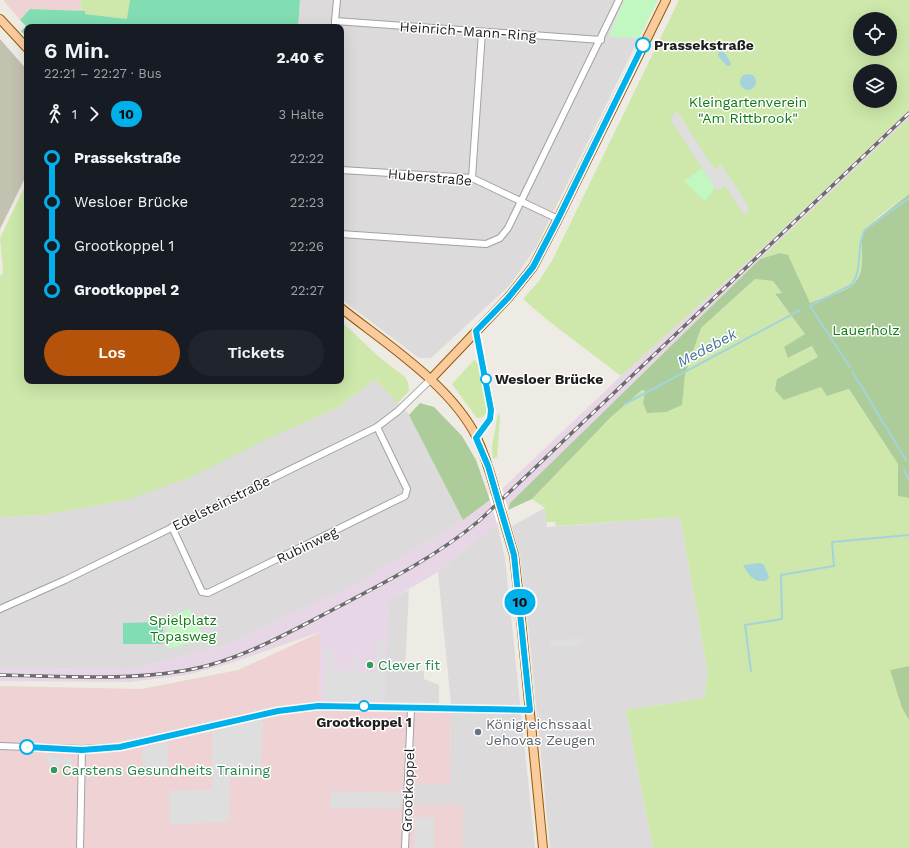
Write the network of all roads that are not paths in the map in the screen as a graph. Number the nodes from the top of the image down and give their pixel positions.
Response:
1 (337, 0) edge
2 (619, 0) edge
3 (666, 0) edge
4 (0, 19) edge
5 (335, 24) edge
6 (344, 24) edge
7 (482, 32) junction
8 (601, 40) junction
9 (24, 45) edge
10 (344, 170) edge
11 (472, 178) junction
12 (522, 201) junction
13 (558, 219) junction
14 (344, 234) edge
15 (344, 310) edge
16 (430, 380) junction
17 (377, 427) junction
18 (172, 527) junction
19 (0, 609) edge
20 (411, 708) junction
21 (530, 710) junction
22 (0, 746) edge
23 (82, 750) junction
24 (80, 848) edge
25 (405, 848) edge
26 (543, 848) edge

1 - 5 street, Heinrich-Mann-Ring
2 - 8 street
3 - 13 main road
4 - 9 main road
6 - 7 street, Heinrich-Mann-Ring
7 - 8 street, Heinrich-Mann-Ring
7 - 11 street
8 - 12 street
10 - 11 street, Huberstraße
11 - 12 street, Huberstraße
12 - 13 street, Huberstraße
12 - 14 street
13 - 16 main road
15 - 16 main road
16 - 17 street, Edelsteinstraße
16 - 21 main road, bridge
17 - 18 street, Edelsteinstraße
17 - 18 street, Rubinweg
18 - 19 street, Edelsteinstraße
20 - 21 street
20 - 23 street
20 - 25 street, Grootkoppel
21 - 26 main road
22 - 23 street
23 - 24 street

